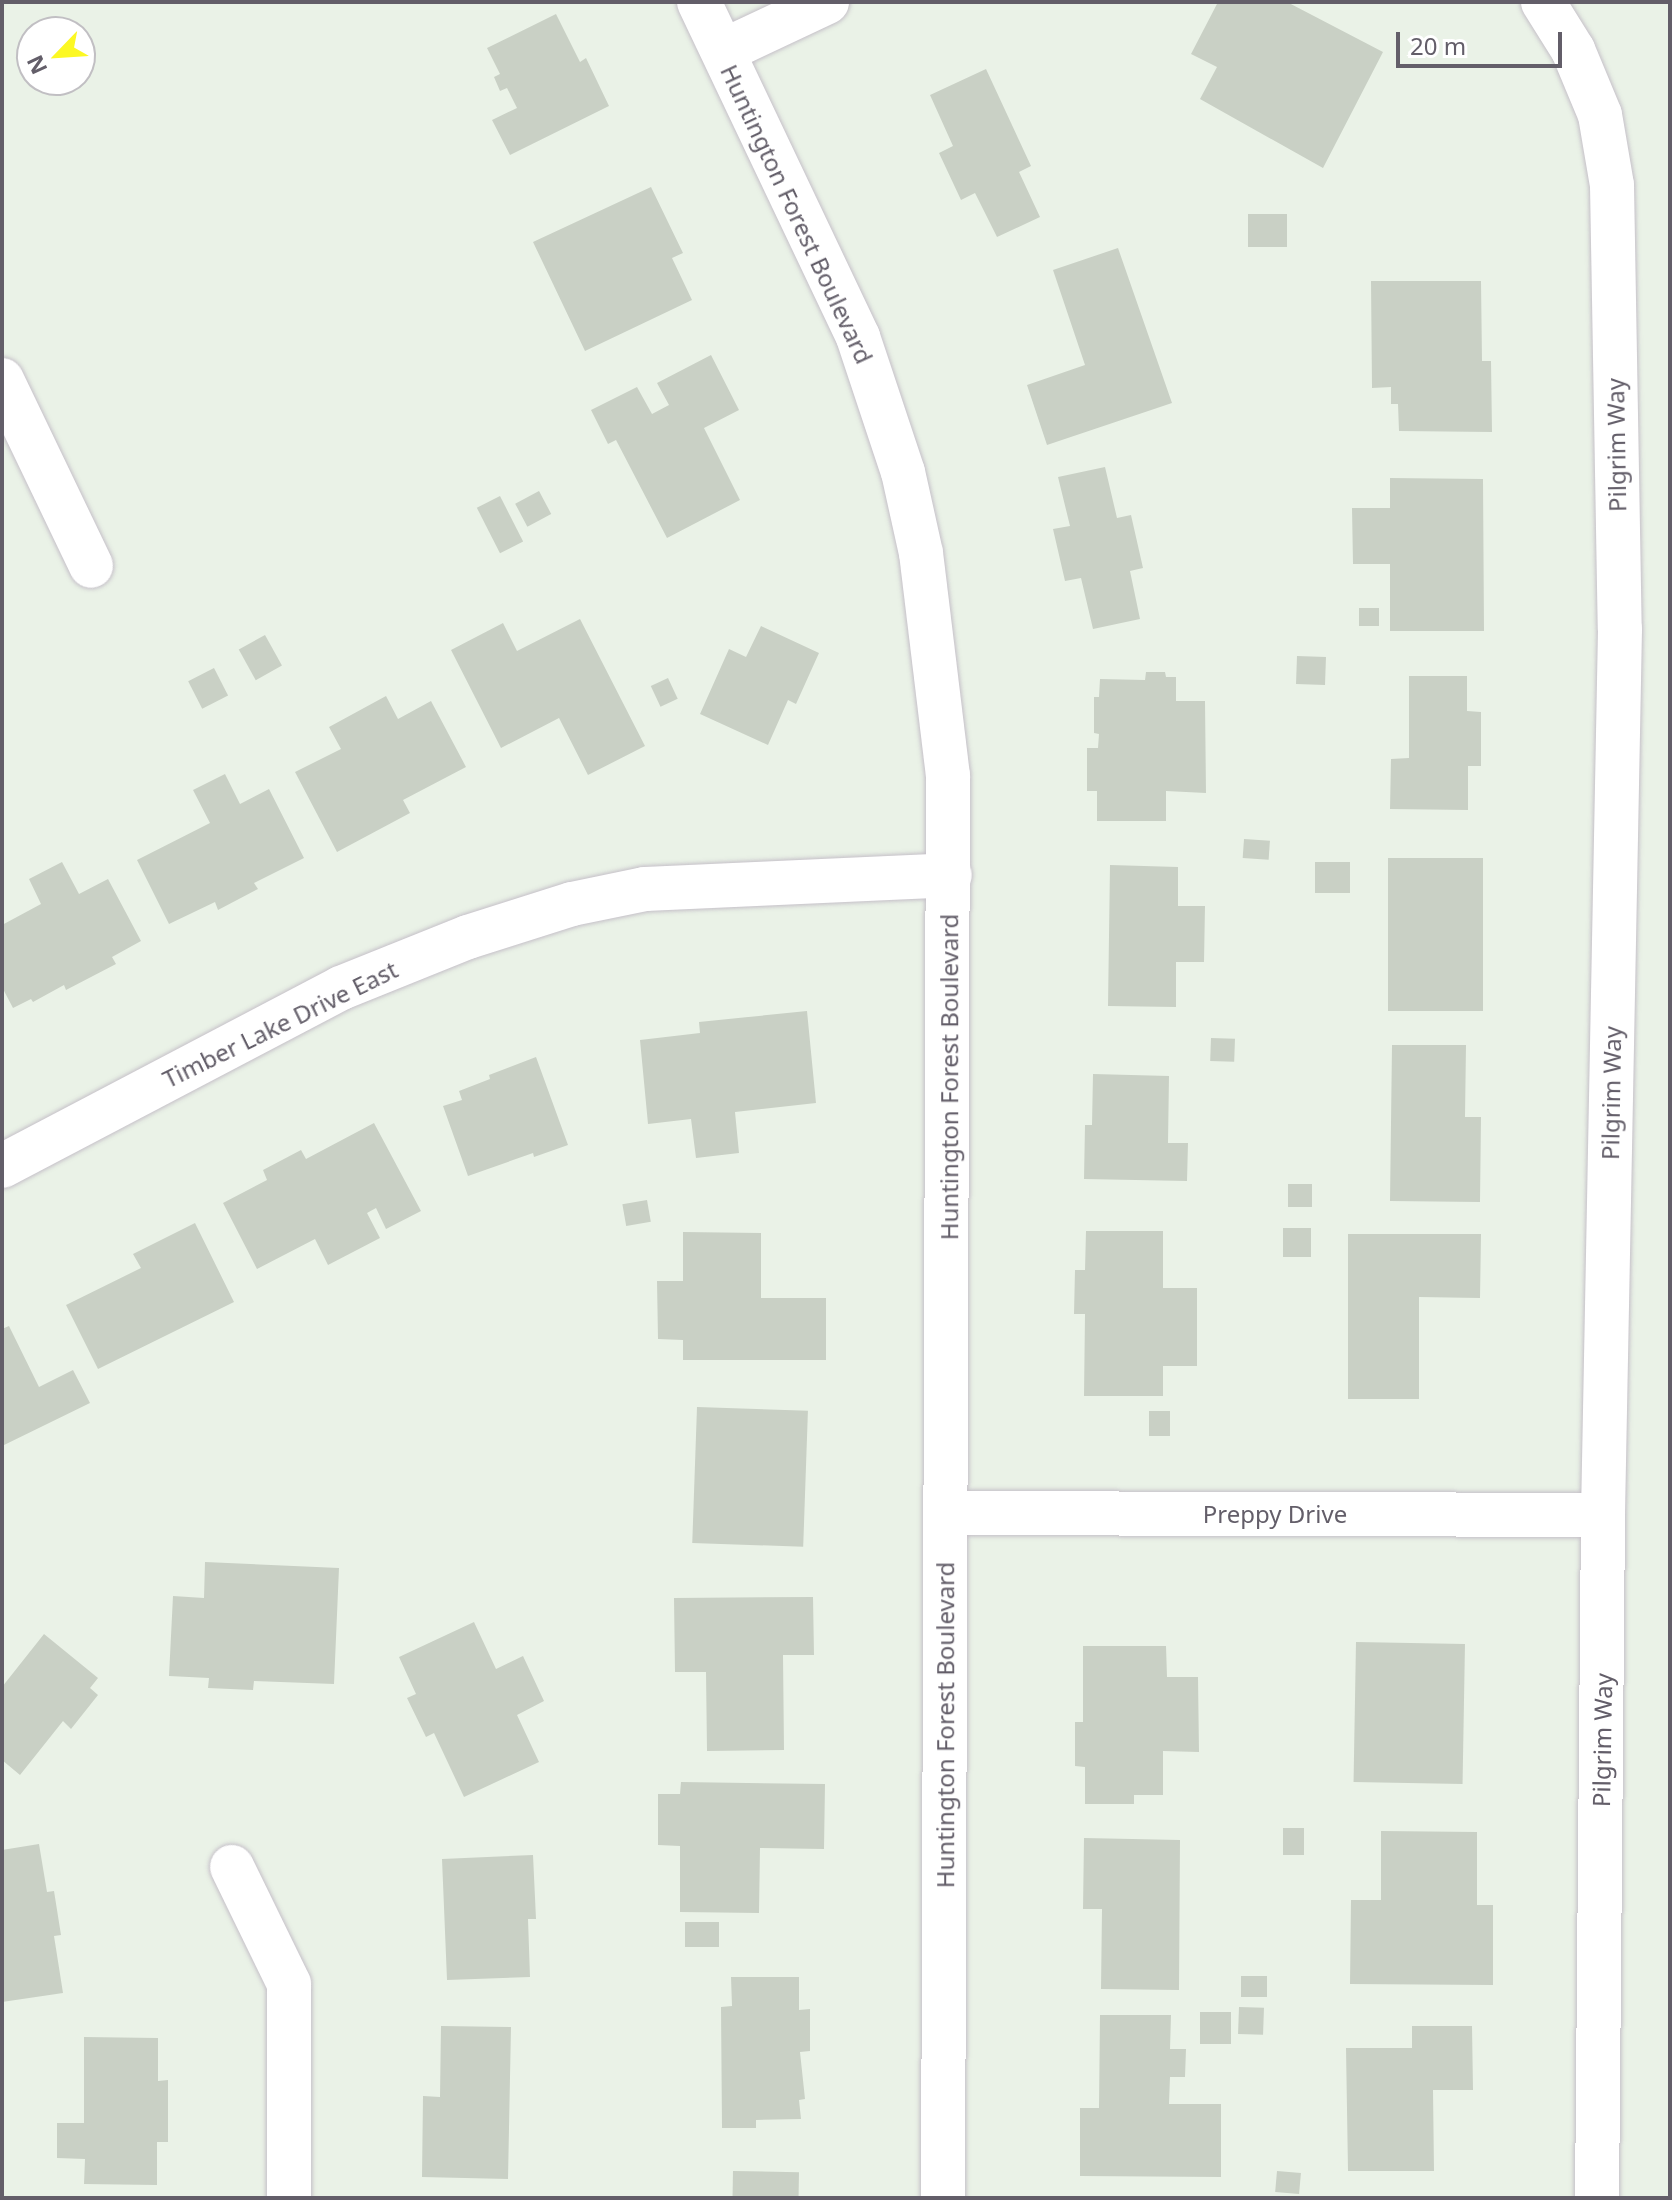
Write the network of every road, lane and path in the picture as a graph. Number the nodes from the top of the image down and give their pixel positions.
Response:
1 (699, 2) edge
2 (827, 2) edge
3 (1543, 2) edge
4 (723, 51) junction
5 (2, 380) edge
6 (91, 566) dead end
7 (950, 875) junction
8 (2, 1166) edge
9 (946, 1513) junction
10 (1603, 1515) junction
11 (232, 1867) dead end
12 (289, 2198) edge
13 (943, 2198) edge
14 (1597, 2198) edge

1 - 4 street, Huntington Forest Boulevard
2 - 4 street
3 - 10 street, Pilgrim Way
4 - 7 street, Huntington Forest Boulevard
5 - 6 street
7 - 8 street, Timber Lake Drive East
7 - 9 street, Huntington Forest Boulevard
9 - 10 street, Preppy Drive
9 - 13 street, Huntington Forest Boulevard
10 - 14 street, Pilgrim Way
11 - 12 street

